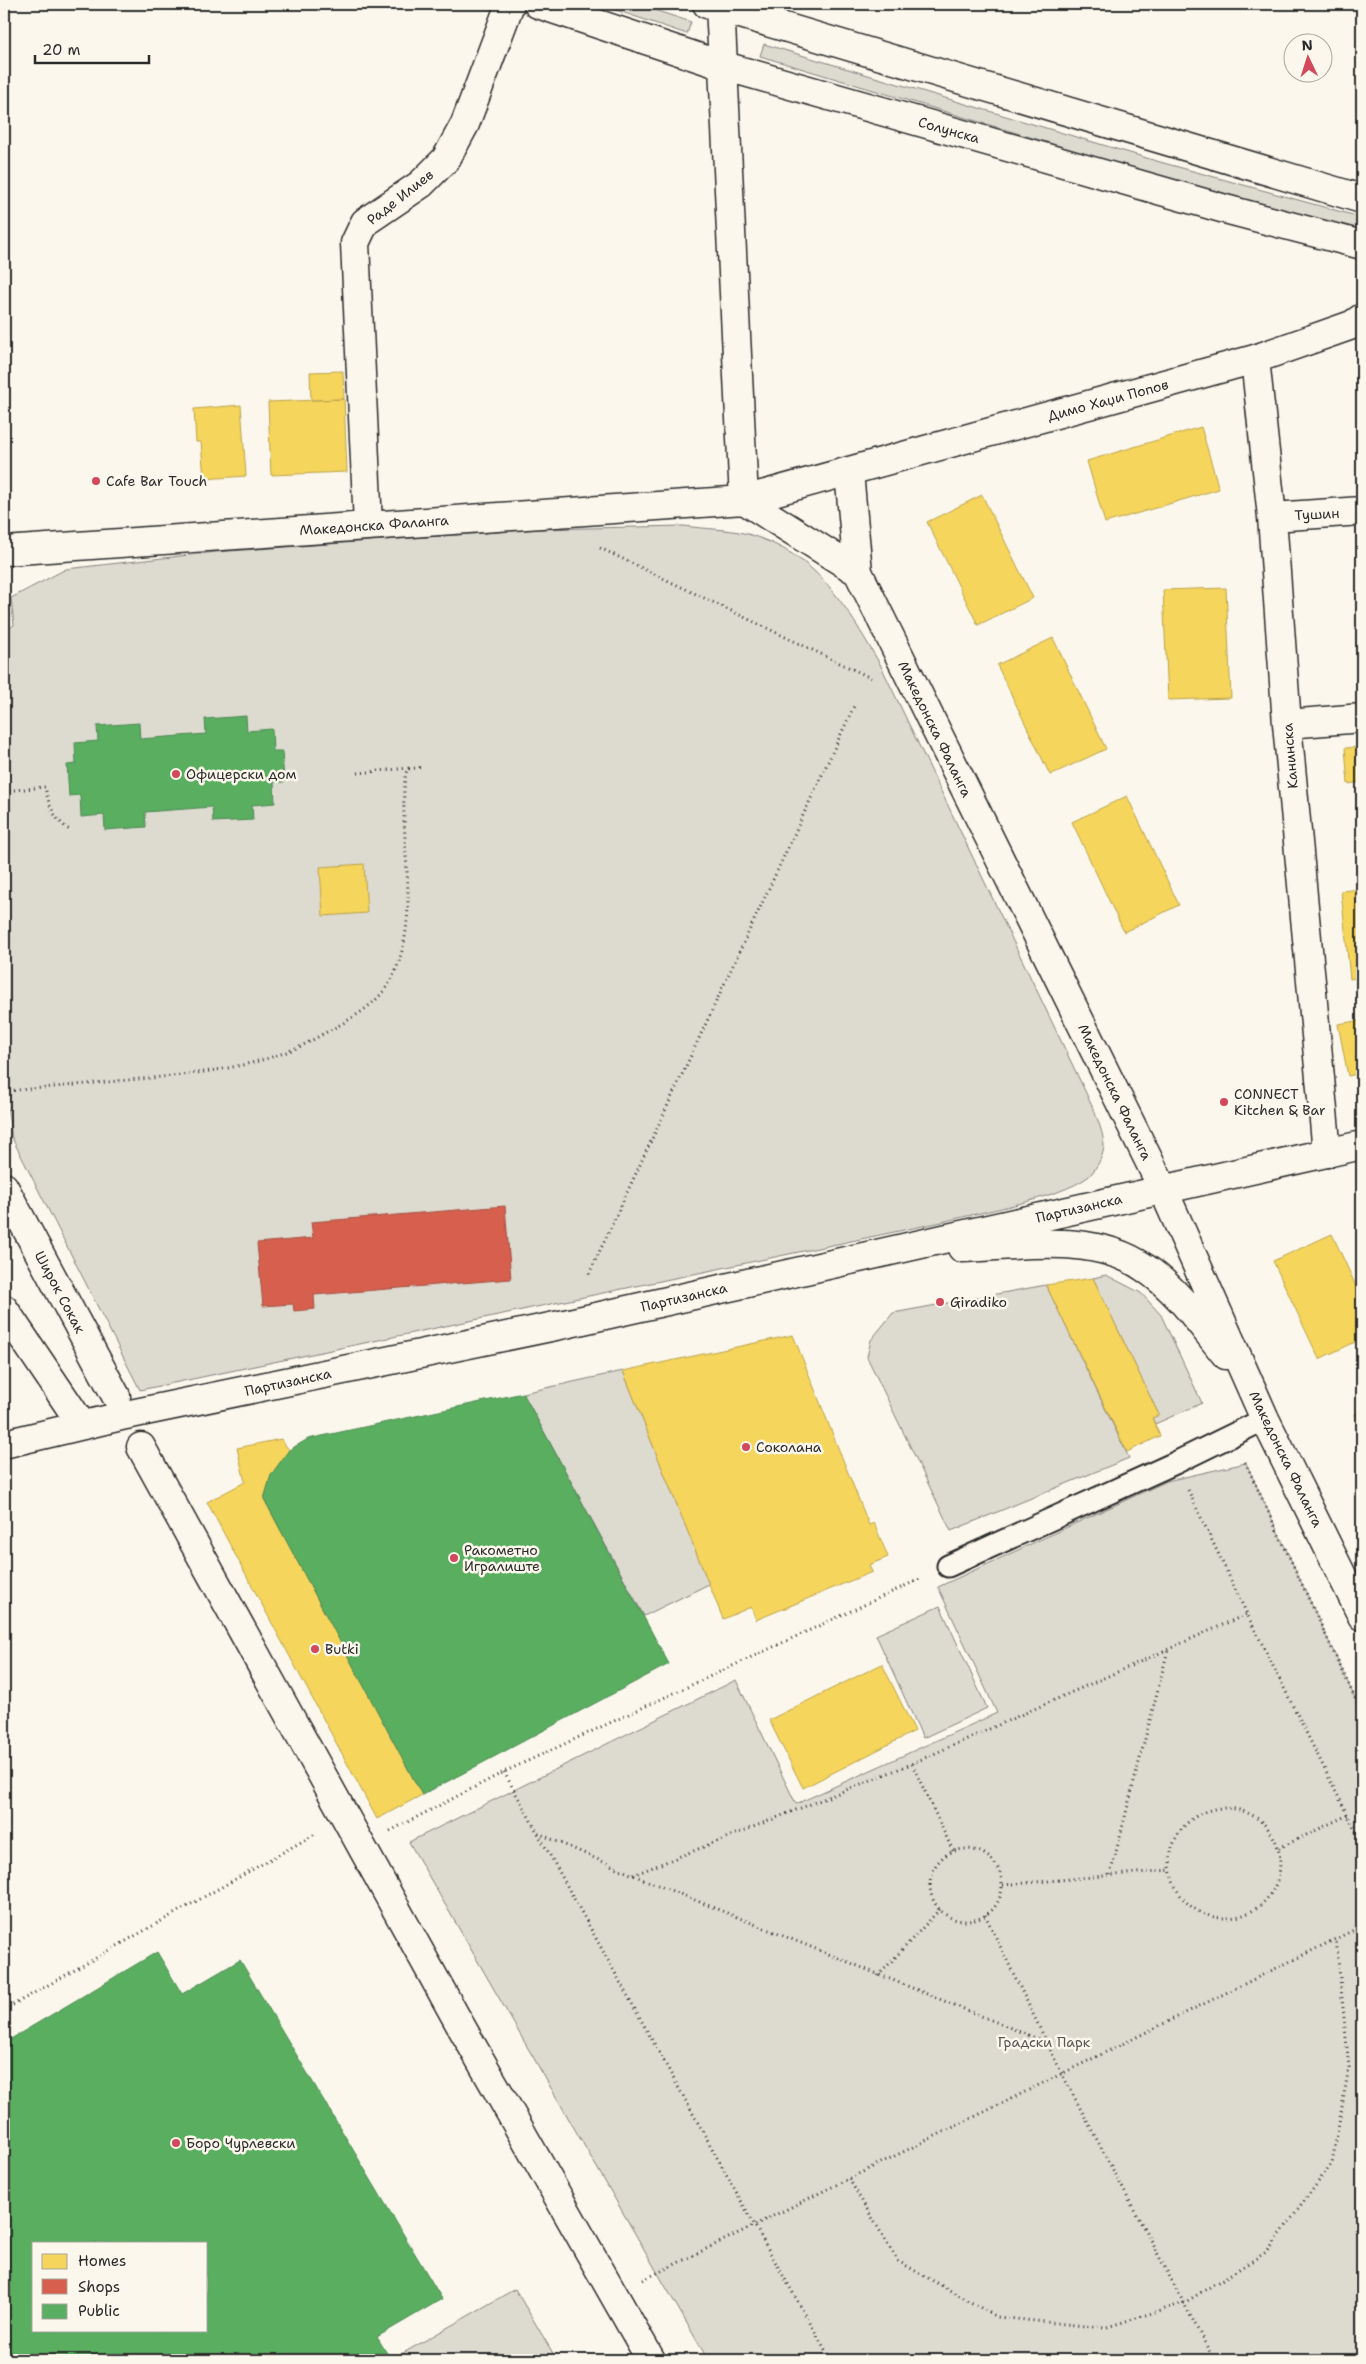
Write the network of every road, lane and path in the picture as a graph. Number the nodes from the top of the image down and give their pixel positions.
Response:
1 (510, 4) edge
2 (538, 4) edge
3 (716, 5) edge
4 (724, 66) junction
5 (1362, 198) edge
6 (1362, 245) edge
7 (1362, 318) edge
8 (1255, 359) junction
9 (849, 472) junction
10 (744, 500) junction
11 (1362, 511) edge
12 (1272, 517) junction
13 (368, 526) junction
14 (600, 548) dead end
15 (4, 552) edge
16 (858, 572) junction
17 (874, 679) dead end
18 (855, 704) dead end
19 (1362, 718) edge
20 (1287, 724) junction
21 (423, 767) dead end
22 (412, 768) junction
23 (358, 773) dead end
24 (4, 791) edge
25 (71, 831) dead end
26 (4, 1091) edge
27 (1362, 1145) edge
28 (1327, 1153) junction
29 (4, 1187) edge
30 (1163, 1190) junction
31 (896, 1250) junction
32 (589, 1274) dead end
33 (4, 1309) edge
34 (1247, 1379) junction
35 (116, 1396) dead end
36 (1265, 1418) junction
37 (82, 1426) junction
38 (1226, 1437) junction
39 (4, 1444) edge
40 (141, 1447) dead end
41 (1175, 1463) junction
42 (948, 1566) joint
43 (1246, 1614) junction
44 (1362, 1616) edge
45 (1168, 1650) junction
46 (1362, 1713) edge
47 (912, 1764) junction
48 (504, 1772) junction
49 (1348, 1815) junction
50 (345, 1818) junction
51 (538, 1833) junction
52 (1362, 1844) edge
53 (361, 1846) junction
54 (1279, 1848) junction
55 (954, 1851) junction
56 (1170, 1870) junction
57 (633, 1875) junction
58 (1110, 1875) junction
59 (1003, 1885) junction
60 (940, 1909) junction
61 (985, 1915) junction
62 (1362, 1926) edge
63 (1336, 1939) junction
64 (878, 1976) junction
65 (4, 2010) edge
66 (1048, 2043) junction
67 (1062, 2074) junction
68 (849, 2179) junction
69 (755, 2226) junction
70 (613, 2294) junction
71 (1184, 2303) junction
72 (651, 2360) edge
73 (831, 2360) edge
74 (1214, 2360) edge

1 - 13 street, Раде Илиев
2 - 4 street, Солунска
3 - 4 street
3 - 5 street
4 - 6 street, Солунска
4 - 10 street
7 - 8 street, Димо Хаџи Попов
8 - 9 street, Димо Хаџи Попов
8 - 12 street, Канинска
9 - 10 street, Македонска Фаланга
9 - 16 street, Македонска Фаланга
10 - 13 street, Македонска Фаланга
10 - 16 street
11 - 12 street, Тушин
12 - 20 street, Канинска
13 - 15 street, Македонска Фаланга
14 - 17 path
16 - 30 street, Македонска Фаланга
18 - 32 path
19 - 20 street
20 - 28 street, Канинска
21 - 22 path
22 - 23 path
22 - 26 path
24 - 25 path
27 - 28 street, Партизанска
28 - 30 street, Партизанска
29 - 35 street, Широк Сокак
30 - 31 street, Партизанска
30 - 34 street, Македонска Фаланга
31 - 34 street
31 - 37 street, Партизанска
33 - 37 street
34 - 36 street, Македонска Фаланга
36 - 38 lane
36 - 44 street, Македонска Фаланга
37 - 39 street, Партизанска
38 - 41 lane
38 - 46 path
40 - 50 street
41 - 42 lane
41 - 43 path
42 - 48 path
43 - 45 path
43 - 49 path
45 - 47 path
45 - 58 path
47 - 55 path
47 - 57 path
48 - 51 path
48 - 53 path
49 - 52 path
49 - 54 path
50 - 53 street
50 - 65 path
51 - 57 path
51 - 69 path
53 - 70 street
54 - 56 path
54 - 56 path
55 - 59 path
55 - 60 path
56 - 58 path
57 - 64 path
58 - 59 path
59 - 61 path
60 - 61 path
60 - 64 path
61 - 66 path
62 - 63 path
63 - 67 path
63 - 71 path
64 - 66 path
66 - 67 path
67 - 68 path
67 - 71 path
68 - 69 path
68 - 71 path
69 - 70 path
69 - 73 path
70 - 72 street
71 - 74 path

